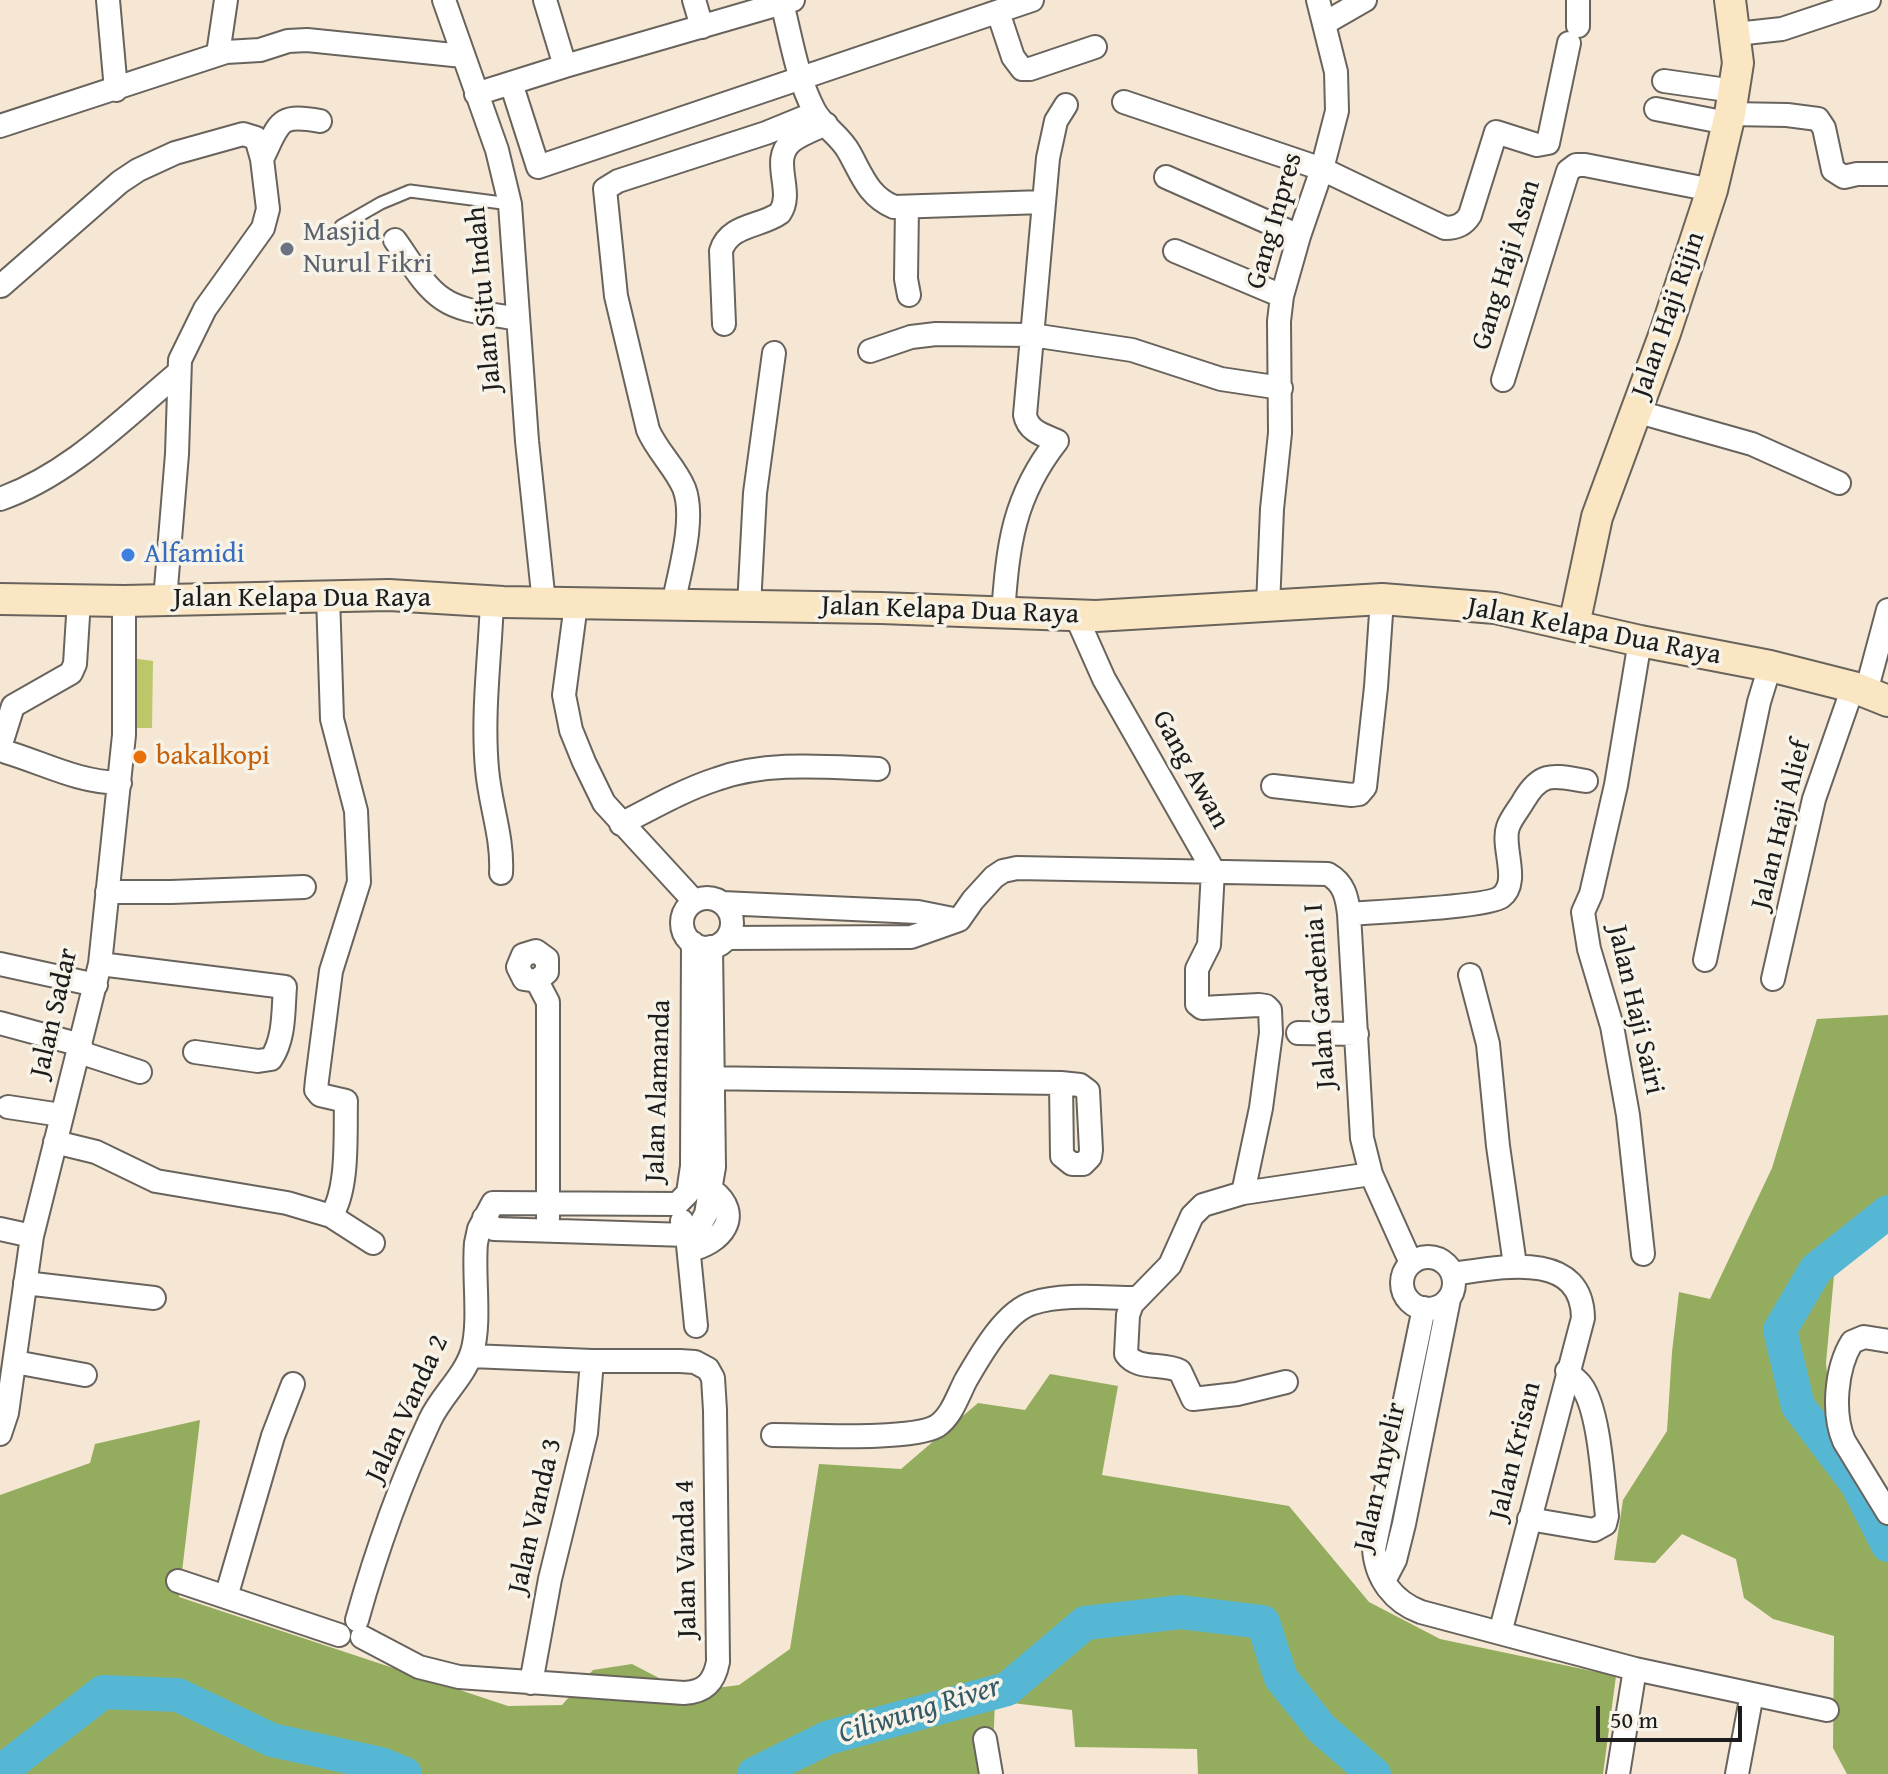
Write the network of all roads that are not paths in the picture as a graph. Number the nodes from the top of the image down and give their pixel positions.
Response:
1 (108, 0) edge
2 (226, 0) edge
3 (444, 0) edge
4 (545, 0) edge
5 (694, 0) edge
6 (1032, 0) edge
7 (1318, 0) edge
8 (1365, 0) edge
9 (1578, 0) edge
10 (1730, 0) edge
11 (1869, 0) edge
12 (788, 2) edge
13 (1004, 7) edge
14 (1325, 23) junction
15 (702, 27) junction
16 (1736, 34) junction
17 (1095, 47) dead end
18 (218, 54) junction
19 (463, 56) junction
20 (565, 66) junction
21 (802, 77) junction
22 (1664, 81) dead end
23 (511, 83) junction
24 (116, 90) junction
25 (476, 94) junction
26 (1124, 102) dead end
27 (1066, 105) dead end
28 (1656, 109) dead end
29 (1730, 109) junction
30 (821, 118) junction
31 (320, 121) dead end
32 (0, 126) edge
33 (262, 159) junction
34 (1322, 169) junction
35 (1888, 174) edge
36 (1166, 177) dead end
37 (1712, 190) junction
38 (1043, 202) junction
39 (510, 204) junction
40 (907, 207) junction
41 (341, 226) dead end
42 (1299, 236) junction
43 (395, 240) dead end
44 (1175, 251) dead end
45 (1, 286) edge
46 (909, 295) dead end
47 (1282, 296) junction
48 (518, 319) junction
49 (724, 324) dead end
50 (1032, 335) junction
51 (870, 351) dead end
52 (774, 353) dead end
53 (178, 373) junction
54 (1503, 380) dead end
55 (1281, 388) junction
56 (1635, 411) junction
57 (1839, 483) dead end
58 (0, 499) edge
59 (328, 596) junction
60 (0, 599) edge
61 (1382, 599) junction
62 (79, 600) junction
63 (165, 600) junction
64 (124, 601) junction
65 (492, 601) junction
66 (544, 603) junction
67 (576, 604) junction
68 (710, 606) junction
69 (1268, 606) junction
70 (1888, 610) edge
71 (1003, 614) junction
72 (1076, 616) junction
73 (1574, 625) junction
74 (1640, 641) junction
75 (1770, 666) junction
76 (1869, 693) edge
77 (878, 769) dead end
78 (1586, 781) dead end
79 (120, 783) junction
80 (1273, 786) dead end
81 (621, 824) junction
82 (1213, 870) junction
83 (501, 873) dead end
84 (304, 887) dead end
85 (107, 892) junction
86 (694, 901) junction
87 (722, 903) junction
88 (1349, 914) junction
89 (959, 920) junction
90 (710, 943) junction
91 (1705, 960) dead end
92 (0, 964) edge
93 (98, 975) junction
94 (1470, 975) dead end
95 (1773, 979) dead end
96 (537, 981) dead end
97 (0, 1023) edge
98 (1298, 1033) dead end
99 (1357, 1034) junction
100 (80, 1049) junction
101 (195, 1052) dead end
102 (140, 1072) dead end
103 (702, 1078) junction
104 (1061, 1083) dead end
105 (8, 1107) dead end
106 (61, 1115) junction
107 (55, 1142) junction
108 (1371, 1174) junction
109 (1243, 1193) junction
110 (549, 1203) junction
111 (677, 1204) junction
112 (331, 1216) junction
113 (484, 1218) junction
114 (0, 1229) edge
115 (548, 1232) junction
116 (32, 1236) junction
117 (688, 1242) junction
118 (373, 1243) dead end
119 (1643, 1254) dead end
120 (1411, 1263) junction
121 (1515, 1265) junction
122 (1453, 1274) junction
123 (25, 1283) junction
124 (154, 1298) dead end
125 (1136, 1298) junction
126 (1449, 1299) junction
127 (1424, 1308) junction
128 (696, 1326) dead end
129 (1888, 1341) edge
130 (471, 1356) junction
131 (592, 1361) junction
132 (15, 1362) junction
133 (1567, 1371) junction
134 (85, 1375) dead end
135 (1286, 1382) dead end
136 (293, 1384) dead end
137 (0, 1434) edge
138 (773, 1435) dead end
139 (1888, 1513) edge
140 (1529, 1519) junction
141 (178, 1581) dead end
142 (1384, 1581) junction
143 (226, 1597) junction
144 (360, 1629) junction
145 (1500, 1633) junction
146 (1635, 1669) junction
147 (531, 1683) junction
148 (1752, 1694) junction
149 (1827, 1710) dead end
150 (985, 1739) dead end
151 (991, 1774) edge
152 (1618, 1774) edge
153 (1737, 1774) edge

1 - 24 street
2 - 18 street
3 - 19 street, Jalan Situ Indah
4 - 20 street
5 - 15 street
6 - 13 street
7 - 14 street, Gang Inpres
8 - 14 street
9 - 34 street
10 - 16 main road, Jalan Haji Rijin
11 - 16 street
12 - 15 street
12 - 21 street
13 - 17 street
13 - 21 street
14 - 34 street, Gang Inpres
15 - 20 street
16 - 29 main road, Jalan Haji Rijin
18 - 19 street
18 - 24 street
19 - 25 street, Jalan Situ Indah
20 - 23 street
21 - 23 street
21 - 30 street
22 - 29 street
23 - 25 street
24 - 32 street
25 - 39 street, Jalan Situ Indah
26 - 34 street
27 - 38 street
28 - 29 street
29 - 35 street
29 - 37 main road, Jalan Haji Rijin
30 - 40 street
30 - 49 street
30 - 68 street
31 - 33 street
33 - 45 street
33 - 53 street
34 - 42 street, Gang Inpres
36 - 42 street
37 - 54 street, Gang Haji Asan
37 - 56 main road, Jalan Haji Rijin
38 - 40 street
38 - 50 street
39 - 41 lane
39 - 48 street, Jalan Situ Indah
40 - 46 street
42 - 47 street, Gang Inpres
43 - 48 street
44 - 47 street
47 - 55 street, Gang Inpres
48 - 66 street, Jalan Situ Indah
50 - 51 street
50 - 55 street
50 - 71 street
52 - 68 street
53 - 58 street
53 - 63 street
55 - 69 street, Gang Inpres
56 - 57 street
56 - 73 main road, Jalan Haji Rijin
59 - 63 main road, Jalan Kelapa Dua Raya
59 - 65 main road, Jalan Kelapa Dua Raya
59 - 112 street
60 - 62 main road, Jalan Kelapa Dua Raya
61 - 69 main road, Jalan Kelapa Dua Raya
61 - 73 main road, Jalan Kelapa Dua Raya
61 - 80 street
62 - 64 main road, Jalan Kelapa Dua Raya
62 - 79 street
63 - 64 main road, Jalan Kelapa Dua Raya
64 - 79 street, Jalan Sadar
65 - 66 main road, Jalan Kelapa Dua Raya
65 - 83 street
66 - 67 main road, Jalan Kelapa Dua Raya
67 - 68 main road, Jalan Kelapa Dua Raya
67 - 81 street
68 - 71 main road, Jalan Kelapa Dua Raya
69 - 72 main road, Jalan Kelapa Dua Raya
70 - 76 street, Jalan Haji Alief
71 - 72 main road, Jalan Kelapa Dua Raya
72 - 82 street, Gang Awan
73 - 74 main road, Jalan Kelapa Dua Raya
74 - 75 main road, Jalan Kelapa Dua Raya
74 - 119 street, Jalan Haji Sairi
75 - 76 main road, Jalan Kelapa Dua Raya
75 - 91 street
76 - 95 street, Jalan Haji Alief
77 - 81 street
78 - 88 street
79 - 85 street, Jalan Sadar
81 - 86 street
82 - 88 street, Jalan Gardenia I
82 - 89 street, Jalan Gardenia I
82 - 109 street, Gang Awan
84 - 85 street
85 - 93 street, Jalan Sadar
86 - 87 street
86 - 90 street
87 - 89 street
87 - 90 street
88 - 99 street, Jalan Gardenia I
89 - 90 street
90 - 103 street, Jalan Alamanda
92 - 93 street
93 - 100 street, Jalan Sadar
93 - 101 street
94 - 121 street
96 - 110 street
97 - 100 street
98 - 99 street
99 - 108 street, Jalan Gardenia I
100 - 102 street
100 - 106 street, Jalan Sadar
103 - 104 street
103 - 111 street, Jalan Alamanda
103 - 117 street, Jalan Alamanda
105 - 106 street
106 - 107 street, Jalan Sadar
107 - 112 street
107 - 116 street, Jalan Sadar
108 - 109 street
108 - 120 street, Jalan Gardenia I
109 - 125 street
110 - 111 street, Jalan Alamanda
110 - 113 street, Jalan Alamanda
110 - 115 street
111 - 117 street
112 - 118 street
113 - 115 street
113 - 130 street, Jalan Vanda 2
114 - 116 street
115 - 117 street
116 - 123 street, Jalan Sadar
117 - 128 street
120 - 122 street
120 - 127 street
121 - 122 street
121 - 133 street, Jalan Krisan
122 - 126 street
123 - 124 street
123 - 132 street, Jalan Sadar
125 - 135 street
125 - 138 street
126 - 127 street
126 - 142 street, Jalan Anyelir
127 - 142 street, Jalan Anyelir
129 - 139 street
130 - 131 street, Jalan Vanda 4
130 - 144 street, Jalan Vanda 2
131 - 147 street, Jalan Vanda 3
131 - 147 street, Jalan Vanda 4
132 - 134 street
132 - 137 street, Jalan Sadar
133 - 140 street, Jalan Krisan
133 - 140 street
136 - 143 street
140 - 145 street, Jalan Krisan
141 - 143 street
142 - 145 street
143 - 144 street
144 - 147 street, Jalan Vanda 4
145 - 146 street
146 - 148 street
146 - 152 street
148 - 149 street
148 - 153 street
150 - 151 street

